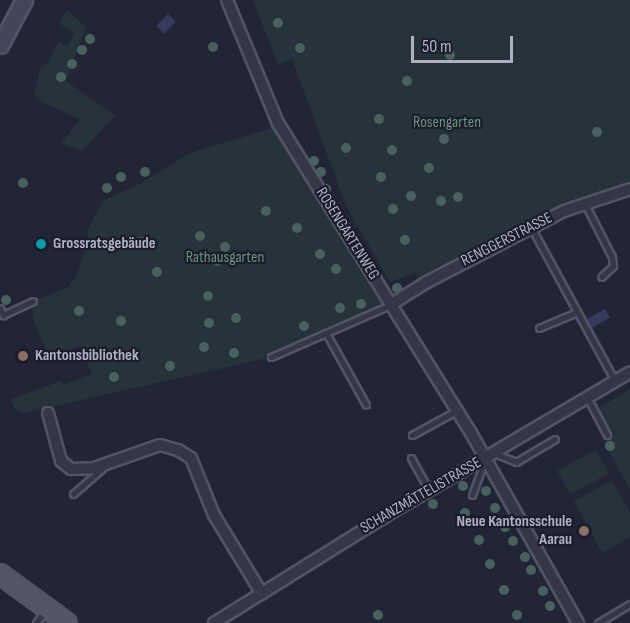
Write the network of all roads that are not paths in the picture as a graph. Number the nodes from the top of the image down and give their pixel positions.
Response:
1 (24, 0) edge
2 (227, 0) edge
3 (0, 45) edge
4 (630, 189) edge
5 (585, 204) junction
6 (531, 227) junction
7 (601, 277) dead end
8 (33, 301) dead end
9 (390, 305) junction
10 (0, 308) edge
11 (577, 312) junction
12 (539, 328) dead end
13 (326, 333) junction
14 (271, 357) dead end
15 (630, 372) edge
16 (615, 381) junction
17 (587, 397) junction
18 (366, 405) dead end
19 (456, 411) junction
20 (48, 413) dead end
21 (412, 435) dead end
22 (607, 435) dead end
23 (555, 439) dead end
24 (489, 456) junction
25 (411, 458) dead end
26 (108, 463) junction
27 (429, 491) junction
28 (73, 495) dead end
29 (472, 495) dead end
30 (0, 574) edge
31 (262, 594) junction
32 (630, 604) edge
33 (47, 608) junction
34 (36, 623) edge
35 (67, 623) edge
36 (214, 623) edge
37 (578, 623) edge
38 (598, 623) edge

1 - 3 main road
2 - 9 street, ROSENGARTENWEG
4 - 5 street, RENGGERSTRASSE
5 - 6 street, RENGGERSTRASSE
5 - 7 lane
6 - 9 street, RENGGERSTRASSE
6 - 11 lane
8 - 10 lane
9 - 13 lane
9 - 19 street, ROSENGARTENWEG
11 - 12 lane
11 - 16 lane
13 - 14 lane
13 - 18 lane
15 - 16 street, SCHANZMÄTTELISTRASSE
16 - 17 street, SCHANZMÄTTELISTRASSE
17 - 22 lane
17 - 24 street, SCHANZMÄTTELISTRASSE
19 - 21 lane
19 - 24 street, ROSENGARTENWEG
20 - 26 street
23 - 24 lane
24 - 27 street, SCHANZMÄTTELISTRASSE
24 - 29 lane
24 - 37 street, ROSENGARTENWEG
25 - 27 lane
26 - 28 lane
26 - 31 street
27 - 31 street, SCHANZMÄTTELISTRASSE
30 - 33 main road
31 - 36 street, SCHANZMÄTTELISTRASSE
32 - 38 lane
33 - 34 lane
33 - 35 main road

